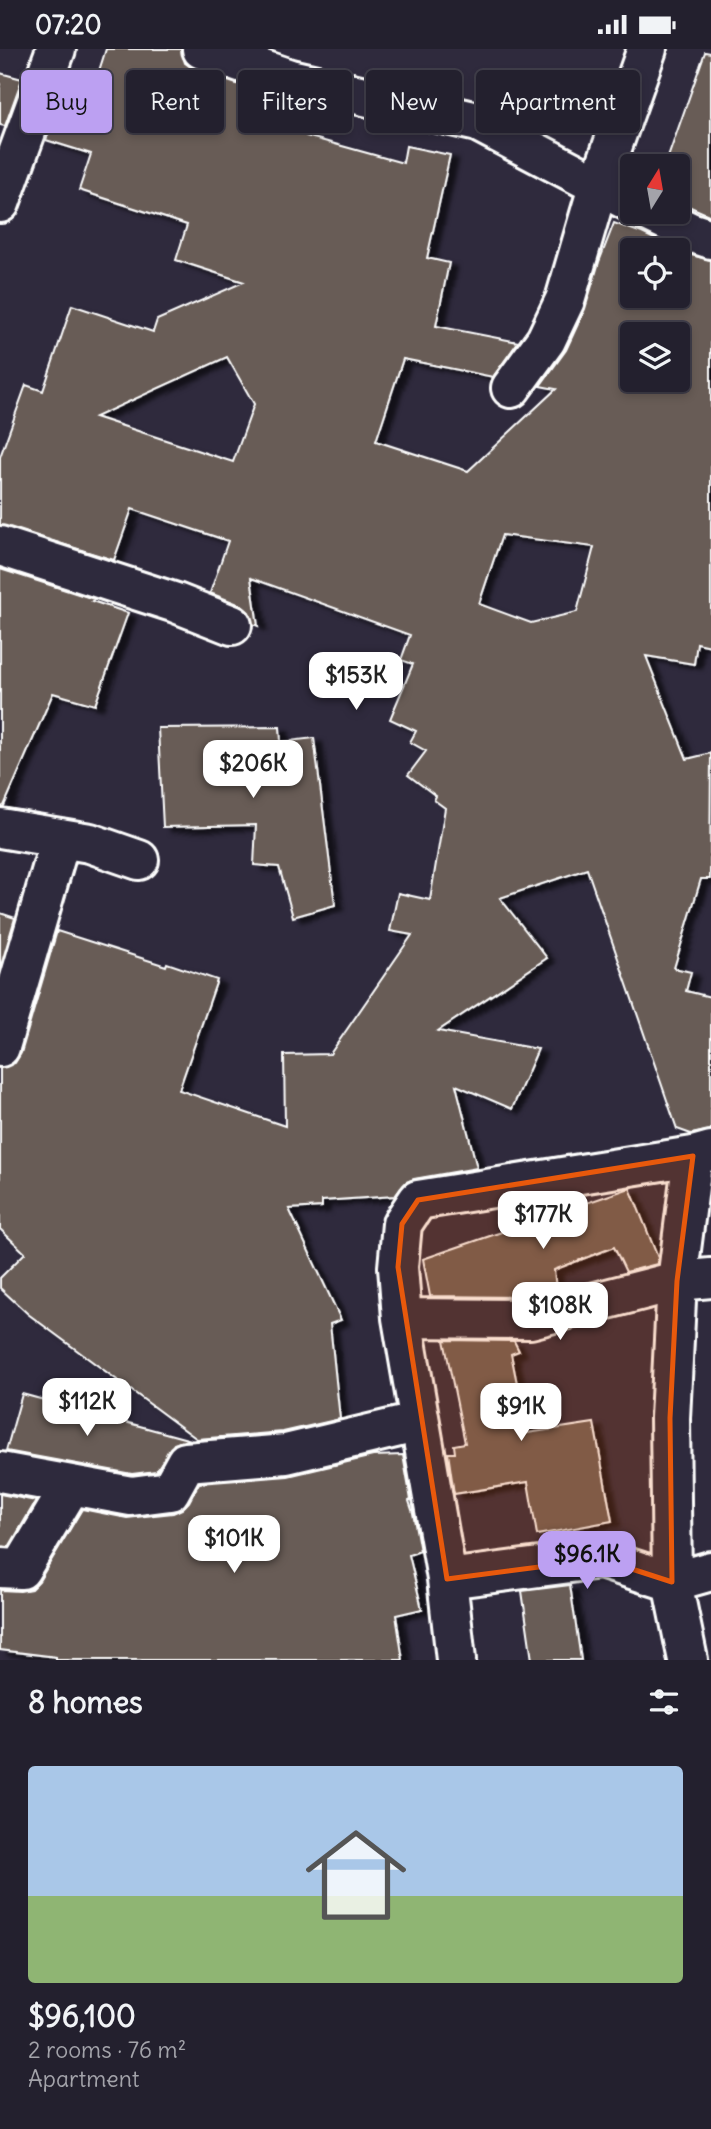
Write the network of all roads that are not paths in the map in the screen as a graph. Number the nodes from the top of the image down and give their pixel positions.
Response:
1 (56, 49) edge
2 (202, 49) edge
3 (647, 49) edge
4 (598, 187) junction
5 (620, 197) edge
6 (0, 203) edge
7 (674, 224) edge
8 (711, 239) edge
9 (511, 388) dead end
10 (0, 546) edge
11 (232, 625) dead end
12 (0, 828) edge
13 (61, 838) junction
14 (139, 860) dead end
15 (0, 1047) edge
16 (702, 1154) edge
17 (694, 1280) edge
18 (402, 1318) junction
19 (420, 1422) junction
20 (0, 1472) edge
21 (71, 1486) junction
22 (0, 1568) edge
23 (711, 1571) edge
24 (447, 1579) junction
25 (672, 1582) junction
26 (456, 1660) edge
27 (688, 1660) edge

1 - 6 street
2 - 4 street
3 - 4 street
4 - 5 street
4 - 9 street
7 - 8 street
10 - 11 street
12 - 13 street
13 - 14 street
13 - 15 street
16 - 17 street
16 - 18 street
17 - 18 street
17 - 25 street
18 - 19 street
19 - 21 street
19 - 24 street
20 - 21 street
21 - 22 street
23 - 25 street
24 - 25 street
24 - 26 street
25 - 27 street

